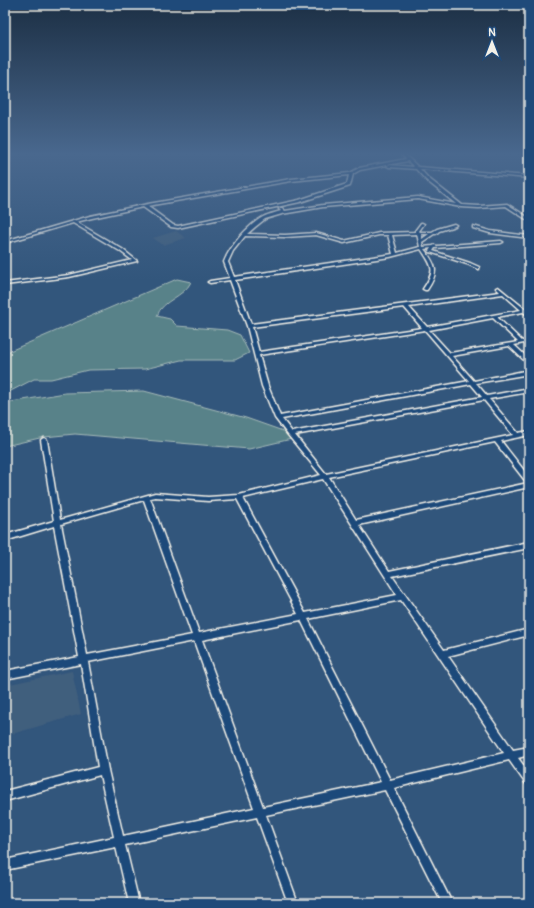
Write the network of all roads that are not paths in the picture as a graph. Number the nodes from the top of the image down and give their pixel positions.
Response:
1 (204, 195) edge
2 (315, 195) edge
3 (448, 195) edge
4 (144, 206) junction
5 (277, 206) junction
6 (461, 206) junction
7 (284, 212) junction
8 (529, 220) edge
9 (74, 222) junction
10 (422, 224) dead end
11 (454, 225) dead end
12 (474, 227) dead end
13 (435, 233) junction
14 (390, 234) junction
15 (420, 234) junction
16 (245, 235) junction
17 (529, 237) edge
18 (421, 241) junction
19 (5, 242) edge
20 (501, 242) dead end
21 (435, 246) junction
22 (421, 248) junction
23 (395, 254) junction
24 (478, 268) dead end
25 (233, 279) junction
26 (210, 282) dead end
27 (5, 284) edge
28 (498, 288) dead end
29 (425, 289) dead end
30 (503, 293) junction
31 (405, 305) junction
32 (528, 312) edge
33 (493, 316) junction
34 (249, 326) junction
35 (425, 328) junction
36 (529, 341) edge
37 (521, 342) junction
38 (510, 344) junction
39 (257, 354) junction
40 (449, 355) junction
41 (529, 362) edge
42 (529, 372) edge
43 (473, 383) junction
44 (529, 390) edge
45 (485, 398) junction
46 (278, 418) junction
47 (529, 433) edge
48 (290, 434) junction
49 (516, 436) junction
50 (44, 440) dead end
51 (496, 440) junction
52 (325, 476) junction
53 (529, 481) edge
54 (529, 486) edge
55 (146, 496) junction
56 (239, 497) junction
57 (57, 522) junction
58 (355, 523) junction
59 (5, 538) edge
60 (529, 545) edge
61 (387, 574) junction
62 (402, 597) junction
63 (303, 617) junction
64 (529, 632) edge
65 (197, 638) junction
66 (441, 654) junction
67 (84, 660) junction
68 (5, 675) edge
69 (529, 751) edge
70 (513, 756) junction
71 (103, 770) junction
72 (529, 782) edge
73 (389, 785) junction
74 (5, 796) edge
75 (260, 812) junction
76 (119, 842) junction
77 (5, 865) edge
78 (134, 903) edge
79 (293, 903) edge
80 (447, 903) edge

1 - 4 street
2 - 5 street
3 - 6 street
4 - 5 street
4 - 9 street
5 - 7 street
6 - 7 street
6 - 8 street
7 - 16 street
9 - 19 street
9 - 27 street
10 - 15 street
11 - 13 street
12 - 17 street
13 - 15 street
13 - 18 street
14 - 15 street
14 - 16 street
14 - 23 street
15 - 18 street
16 - 25 street
18 - 22 street
20 - 21 street
21 - 22 street
21 - 24 street
22 - 23 street
22 - 29 street
23 - 25 street
25 - 26 street
25 - 34 street
28 - 30 street
30 - 31 street
30 - 32 street
31 - 34 street
31 - 35 street
32 - 33 street
33 - 35 street
33 - 37 street
34 - 39 street
35 - 39 street
35 - 40 street
36 - 37 street
37 - 38 street
38 - 40 street
38 - 41 street
39 - 46 street
40 - 43 street
42 - 43 street
43 - 45 street
43 - 46 street
44 - 45 street
45 - 48 street
45 - 49 street
46 - 48 street
47 - 49 street
48 - 52 street
49 - 51 street
50 - 57 street
51 - 52 street
51 - 53 street
52 - 56 street
52 - 58 street
54 - 58 street
55 - 56 street
55 - 57 street
55 - 65 street
56 - 63 street
57 - 59 street
57 - 67 street
58 - 61 street
60 - 61 street
61 - 62 street
62 - 63 street
62 - 66 street
63 - 65 street
63 - 73 street
64 - 66 street
65 - 67 street
65 - 75 street
66 - 70 street
67 - 68 street
67 - 71 street
69 - 70 street
70 - 72 street
70 - 73 street
71 - 74 street
71 - 76 street
73 - 75 street
73 - 80 street
75 - 76 street
75 - 79 street
76 - 77 street
76 - 78 street

